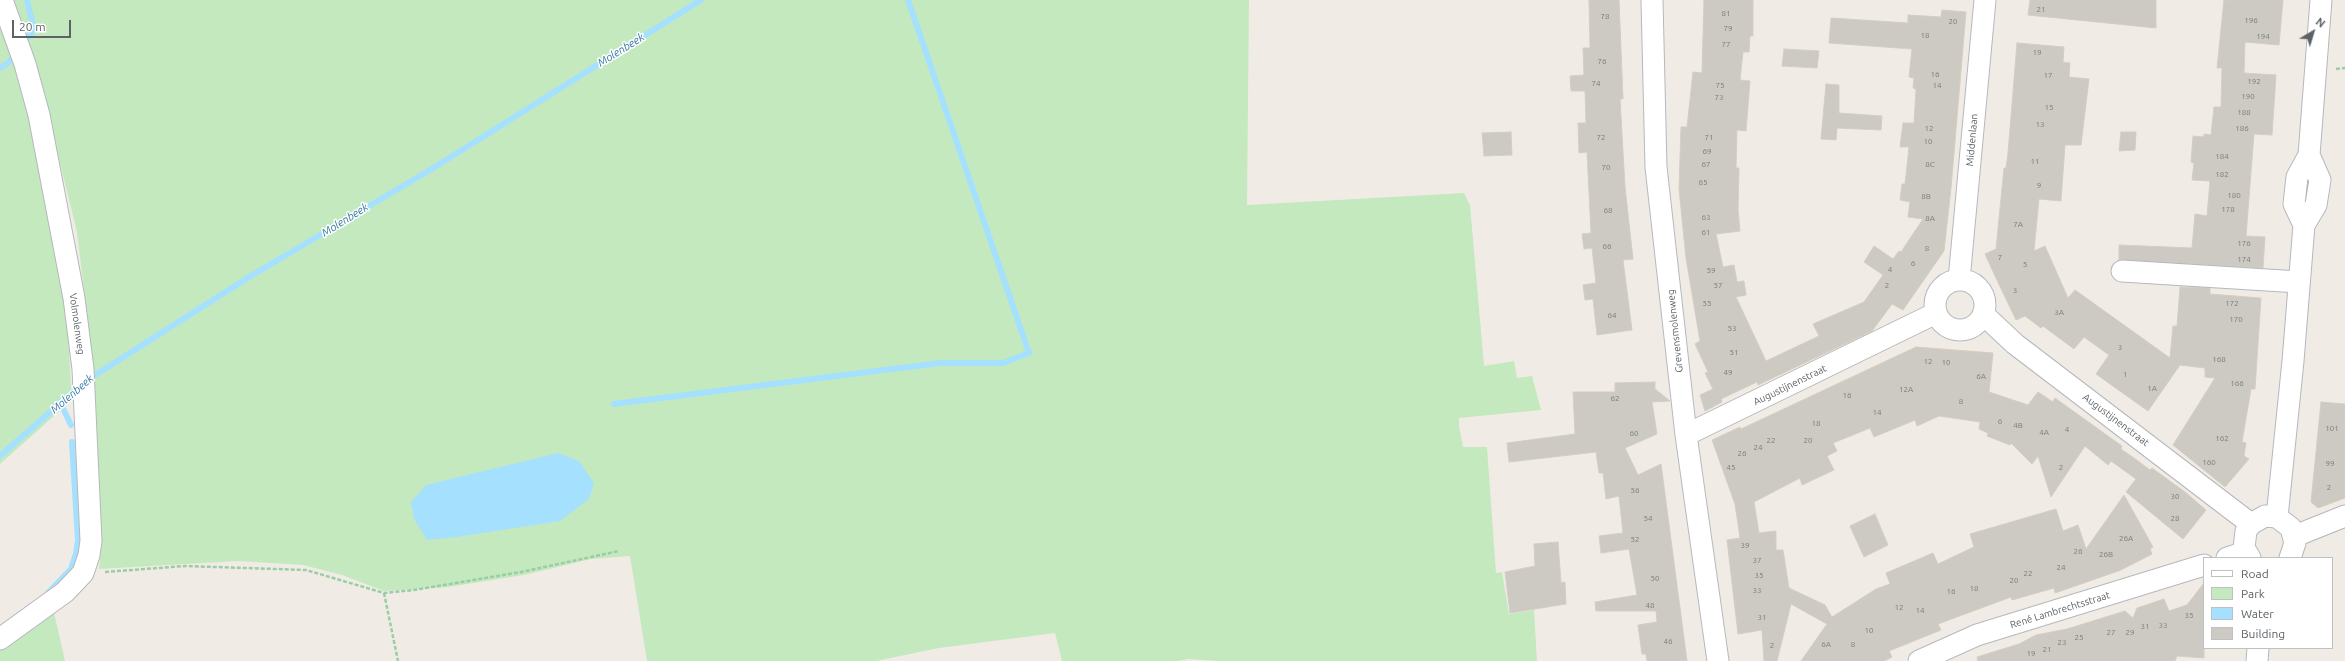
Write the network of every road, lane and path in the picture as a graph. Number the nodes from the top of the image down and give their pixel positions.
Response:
1 (2, 0) edge
2 (1652, 0) edge
3 (1985, 0) edge
4 (2322, 0) edge
5 (2122, 271) dead end
6 (1959, 280) junction
7 (2299, 282) junction
8 (1936, 312) junction
9 (1983, 314) junction
10 (1686, 435) junction
11 (2345, 516) edge
12 (2277, 517) junction
13 (2251, 524) junction
14 (2295, 536) junction
15 (619, 552) dead end
16 (2241, 556) edge
17 (2290, 557) edge
18 (2203, 565) edge
19 (83, 573) junction
20 (384, 593) junction
21 (0, 639) edge
22 (2258, 649) edge
23 (398, 661) edge
24 (1718, 661) edge
25 (1919, 661) edge
26 (2257, 661) edge

1 - 19 street, Volmolenweg
2 - 10 street, Grevensmolenweg
3 - 6 street, Middenlaan
4 - 7 street
5 - 7 street
6 - 8 street
6 - 9 street
7 - 12 street
8 - 9 street
8 - 10 street, Augustijnenstraat
9 - 13 street, Augustijnenstraat
10 - 24 street, Grevensmolenweg
11 - 14 street
12 - 13 street
12 - 14 street
13 - 16 street
14 - 17 street
15 - 20 path
18 - 25 street, René Lambrechtsstraat
19 - 20 path
19 - 21 street, Volmolenweg
20 - 23 path
22 - 26 street

